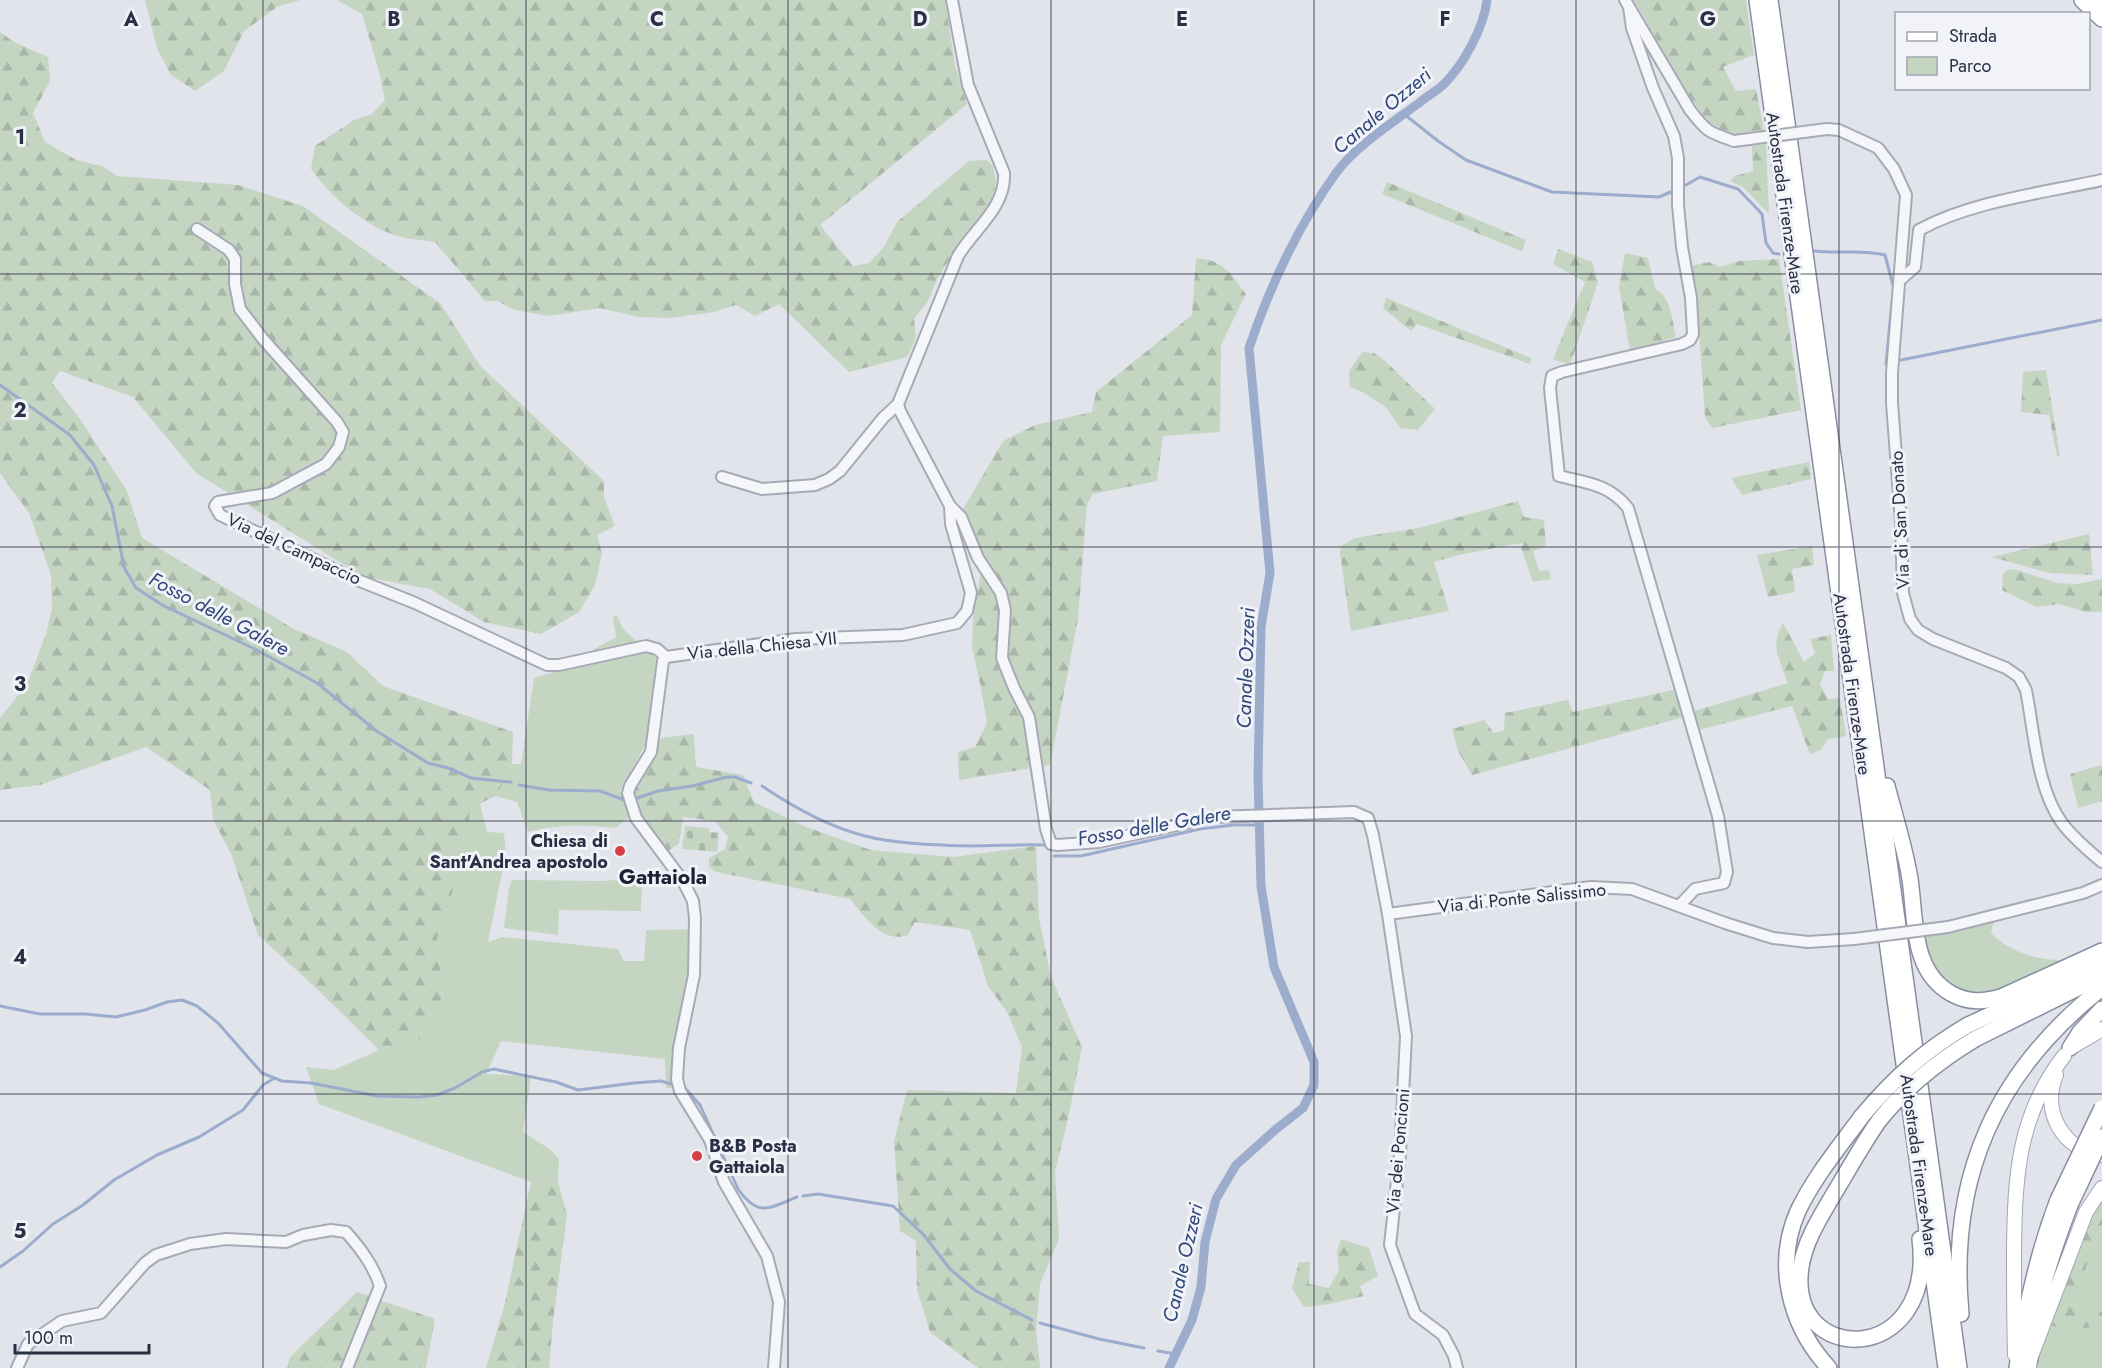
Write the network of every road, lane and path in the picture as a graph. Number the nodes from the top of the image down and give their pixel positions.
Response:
1 (952, 0) edge
2 (1757, 0) edge
3 (1770, 0) edge
4 (2082, 0) edge
5 (2098, 0) edge
6 (2102, 3) edge
7 (1627, 4) edge
8 (2102, 19) edge
9 (2102, 180) edge
10 (196, 229) dead end
11 (1900, 280) junction
12 (898, 404) junction
13 (722, 477) dead end
14 (950, 506) junction
15 (666, 657) junction
16 (1865, 690) junction
17 (2102, 862) edge
18 (2102, 885) edge
19 (1679, 906) junction
20 (1388, 914) junction
21 (2102, 951) edge
22 (2102, 961) edge
23 (2102, 976) edge
24 (2102, 988) edge
25 (2102, 1009) edge
26 (2102, 1029) edge
27 (2067, 1052) junction
28 (2102, 1108) edge
29 (1914, 1135) junction
30 (2102, 1137) edge
31 (2102, 1155) edge
32 (2102, 1188) edge
33 (2064, 1202) junction
34 (2023, 1366) edge
35 (16, 1368) edge
36 (347, 1368) edge
37 (774, 1368) edge
38 (1457, 1368) edge
39 (1829, 1368) edge
40 (1947, 1368) edge
41 (1959, 1368) edge
42 (1966, 1368) edge

1 - 12 street
2 - 29 highway, Autostrada Firenze-Mare
3 - 16 highway, Autostrada Firenze-Mare
4 - 8 highway
5 - 6 highway
7 - 11 street, Via di San Donato, bridge
7 - 19 street
9 - 11 street
10 - 15 street, Via del Campaccio
11 - 17 street, Via di San Donato
12 - 13 street
12 - 14 street
14 - 15 street, Via della Chiesa VII
14 - 20 street
15 - 37 street, Via della Chiesa VII
16 - 21 highway
16 - 41 highway, Autostrada Firenze-Mare
18 - 19 street, Via di Ponte Salissimo, bridge
19 - 20 street, Via di Ponte Salissimo
20 - 38 street, Via dei Poncioni
22 - 39 highway, bridge
23 - 29 highway, bridge
24 - 42 highway
25 - 27 highway
26 - 27 main road
27 - 31 main road
27 - 34 main road
28 - 33 highway, bridge
29 - 40 highway, Autostrada Firenze-Mare
30 - 33 highway, bridge
32 - 34 main road
33 - 34 highway
35 - 36 street

